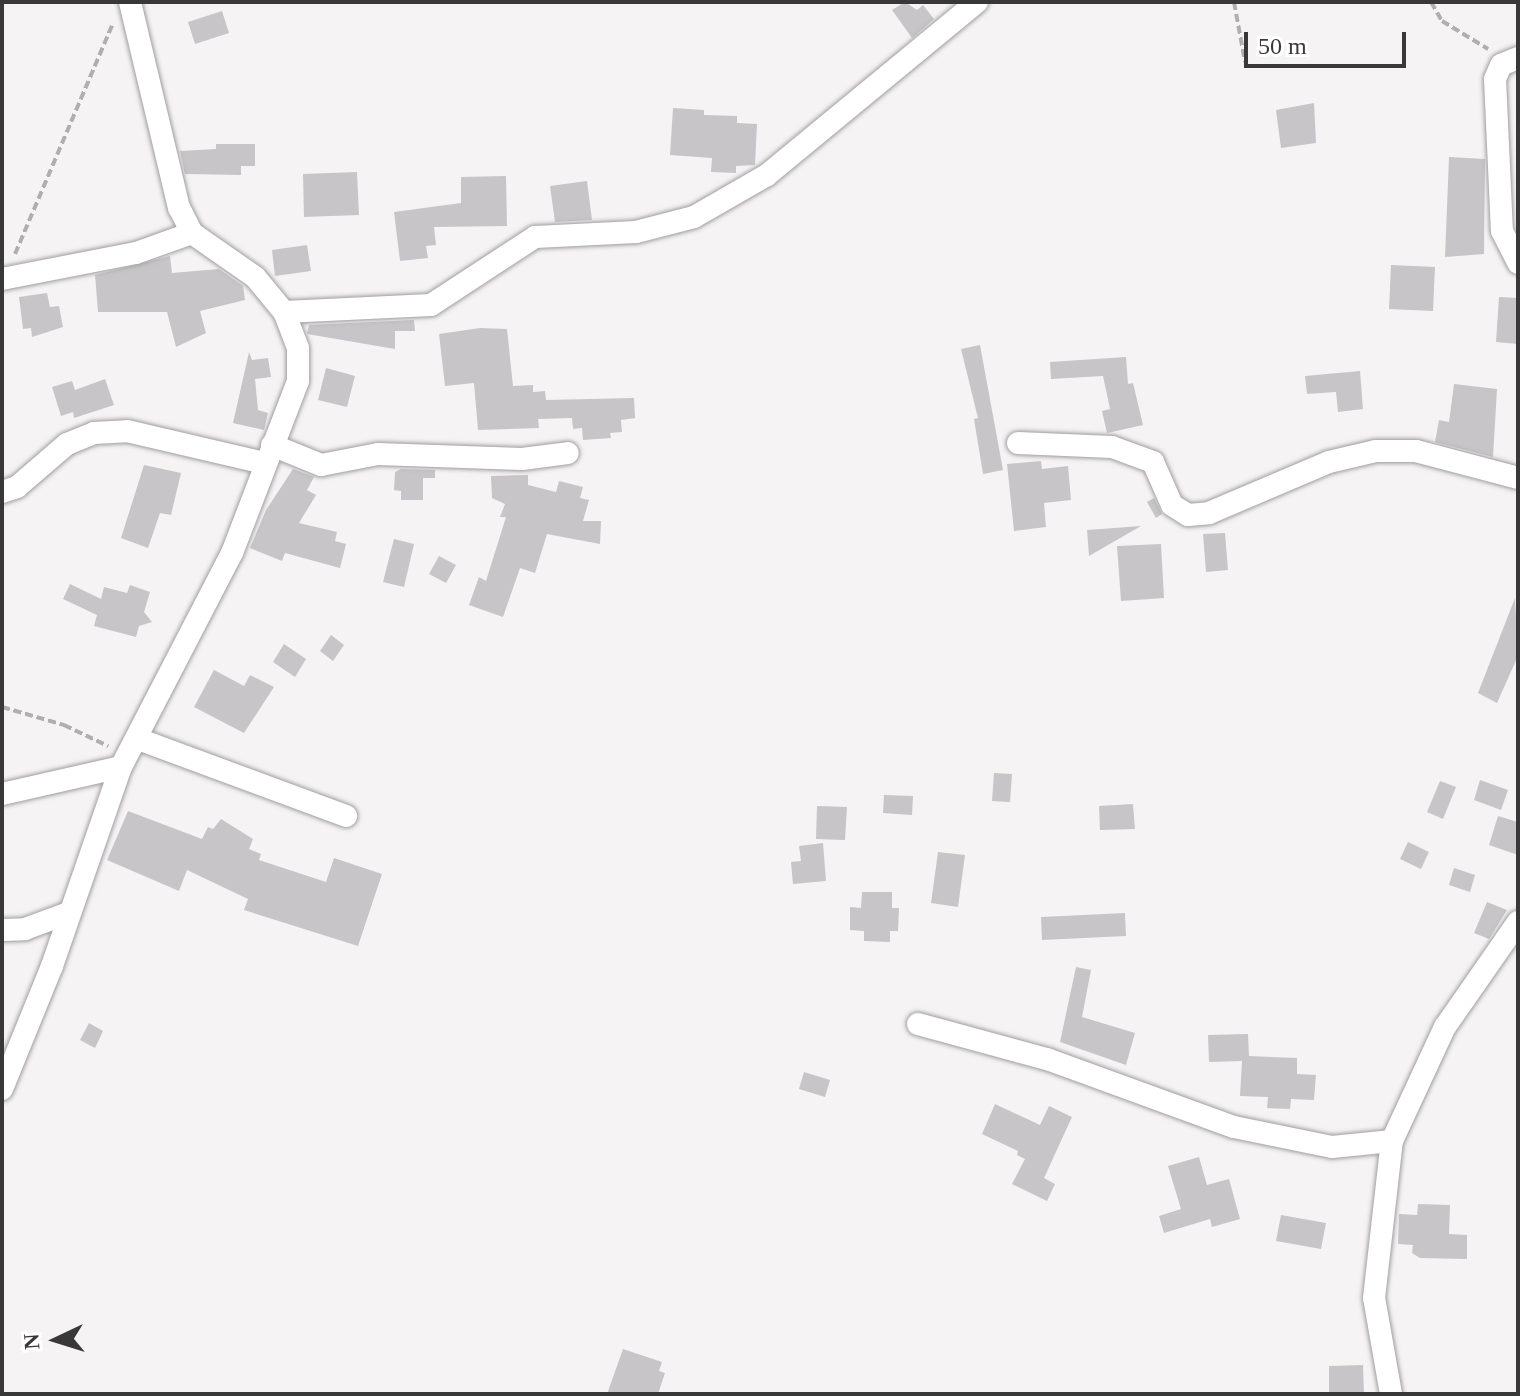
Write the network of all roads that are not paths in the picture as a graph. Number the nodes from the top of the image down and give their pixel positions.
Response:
1 (977, 2) edge
2 (123, 8) edge
3 (1515, 58) edge
4 (192, 233) junction
5 (1518, 263) edge
6 (4, 278) edge
7 (284, 312) junction
8 (1018, 443) dead end
9 (568, 453) dead end
10 (269, 454) junction
11 (1518, 478) edge
12 (2, 492) edge
13 (129, 754) junction
14 (2, 794) edge
15 (346, 816) dead end
16 (68, 913) junction
17 (1518, 922) edge
18 (2, 930) edge
19 (918, 1024) dead end
20 (2, 1089) edge
21 (1392, 1141) junction
22 (1391, 1394) edge

1 - 7 street
2 - 4 street
3 - 5 street
4 - 6 street
4 - 7 street
7 - 10 street
8 - 11 street
9 - 10 street
10 - 12 street
10 - 13 street
13 - 14 street
13 - 15 street
13 - 16 street
16 - 18 street
16 - 20 street
17 - 21 street
19 - 21 street
21 - 22 street

